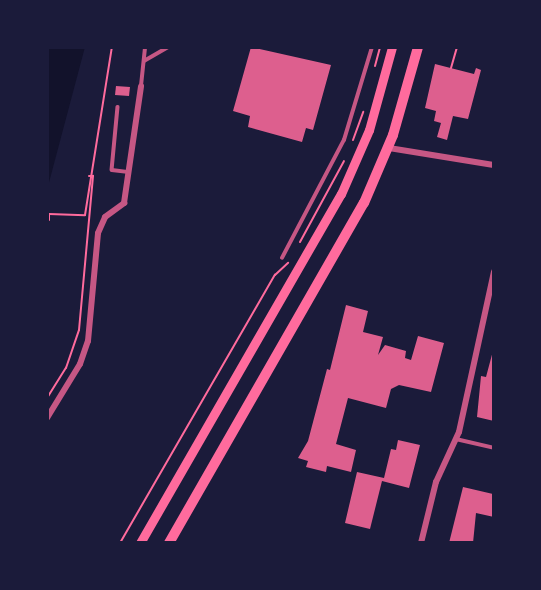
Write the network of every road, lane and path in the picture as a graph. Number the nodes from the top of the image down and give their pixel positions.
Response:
1 (112, 47) edge
2 (145, 47) edge
3 (168, 47) edge
4 (372, 47) edge
5 (393, 47) edge
6 (418, 47) edge
7 (457, 47) edge
8 (144, 61) junction
9 (451, 68) dead end
10 (141, 86) joint
11 (118, 107) dead end
12 (389, 148) junction
13 (494, 165) edge
14 (129, 172) junction
15 (89, 176) junction
16 (336, 178) dead end
17 (49, 220) edge
18 (299, 244) dead end
19 (292, 256) dead end
20 (282, 257) dead end
21 (494, 272) edge
22 (47, 398) edge
23 (47, 418) edge
24 (456, 439) junction
25 (494, 448) edge
26 (120, 543) edge
27 (140, 543) edge
28 (169, 543) edge
29 (421, 543) edge

1 - 15 path
2 - 8 lane
3 - 8 lane
4 - 20 lane
5 - 27 main road
6 - 12 main road
7 - 9 path
8 - 10 lane
10 - 14 street
11 - 14 lane
12 - 13 street
12 - 28 main road
14 - 23 street
15 - 17 path
15 - 22 path
16 - 18 path
19 - 26 path
21 - 24 street
24 - 25 lane
24 - 29 street

